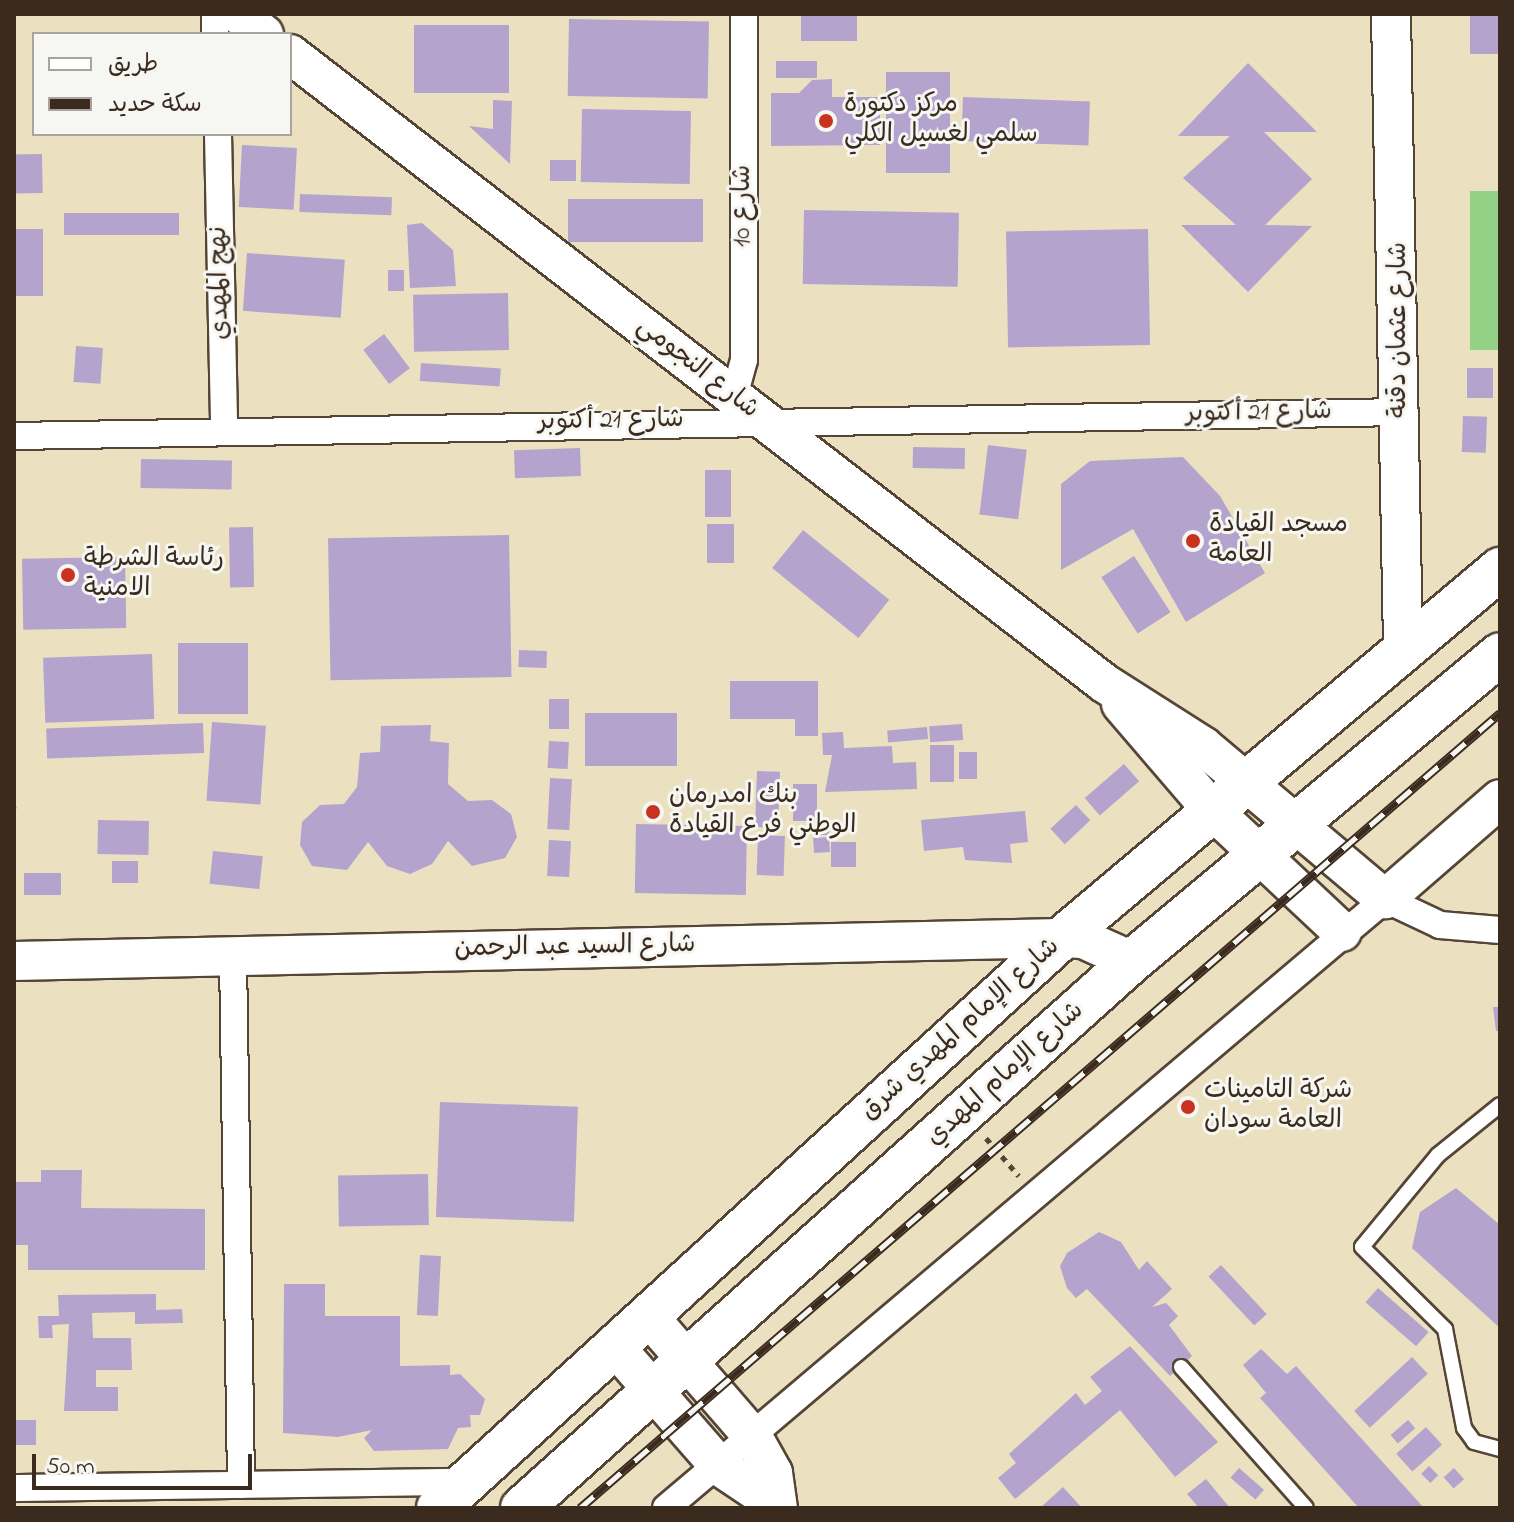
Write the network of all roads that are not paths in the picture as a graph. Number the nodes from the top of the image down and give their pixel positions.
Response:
1 (238, 14) edge
2 (744, 14) edge
3 (1391, 14) edge
4 (261, 32) edge
5 (292, 56) edge
6 (218, 136) edge
7 (748, 408) junction
8 (1400, 412) junction
9 (224, 432) junction
10 (14, 436) edge
11 (1500, 569) edge
12 (1403, 646) junction
13 (1500, 654) edge
14 (1104, 683) junction
15 (1244, 779) junction
16 (1500, 799) edge
17 (1210, 808) junction
18 (1298, 824) junction
19 (1260, 855) junction
20 (1385, 899) junction
21 (1342, 932) junction
22 (1495, 935) edge
23 (1062, 938) junction
24 (233, 956) junction
25 (14, 961) edge
26 (1132, 961) junction
27 (1500, 1105) edge
28 (650, 1318) junction
29 (617, 1349) junction
30 (690, 1362) junction
31 (1181, 1367) dead end
32 (656, 1391) junction
33 (753, 1437) junction
34 (1500, 1449) edge
35 (719, 1466) junction
36 (241, 1485) junction
37 (14, 1488) edge
38 (453, 1495) edge
39 (777, 1506) edge
40 (522, 1508) edge
41 (666, 1508) edge
42 (1306, 1508) edge

1 - 4 street
2 - 7 street, شارع 10
3 - 8 street, شارع عثمان دقنة
5 - 7 street, شارع النجومي
6 - 9 street, نهج المهدي
7 - 8 street, شارع 21 أكتوبر
7 - 9 street, شارع 21 أكتوبر
7 - 14 street, شارع النجومي
8 - 12 street, شارع عثمان دقنة
9 - 10 street, شارع 21 أكتوبر
11 - 12 main road, شارع الإمام المهدي شرق
12 - 15 main road, شارع الإمام المهدي شرق
13 - 18 main road, شارع الإمام المهدي
14 - 15 street, شارع النجومي
14 - 17 street, شارع النجومي
15 - 17 main road, شارع الإمام المهدي شرق
15 - 18 street, شارع النجومي
16 - 20 street
17 - 19 street, شارع النجومي
17 - 23 main road, شارع الإمام المهدي شرق
18 - 19 main road, شارع الإمام المهدي
18 - 20 street, شارع النجومي
19 - 21 street, شارع النجومي
19 - 26 main road, شارع الإمام المهدي
20 - 21 street
20 - 22 street
21 - 33 street
23 - 24 street, شارع السيد عبد الرحمن
23 - 26 street, شارع السيد عبد الرحمن
23 - 28 main road, شارع الإمام المهدي شرق
24 - 25 street, شارع السيد عبد الرحمن
24 - 36 street
26 - 30 main road, شارع الإمام المهدي
27 - 34 lane
28 - 29 main road, شارع الإمام المهدي شرق
28 - 30 street
29 - 32 street
29 - 38 main road, شارع الإمام المهدي شرق
30 - 32 main road, شارع الإمام المهدي
30 - 33 street
31 - 42 lane
32 - 35 street
32 - 40 main road, شارع الإمام المهدي
33 - 35 street
33 - 39 street
35 - 39 street
35 - 41 street
36 - 37 street
36 - 38 street

